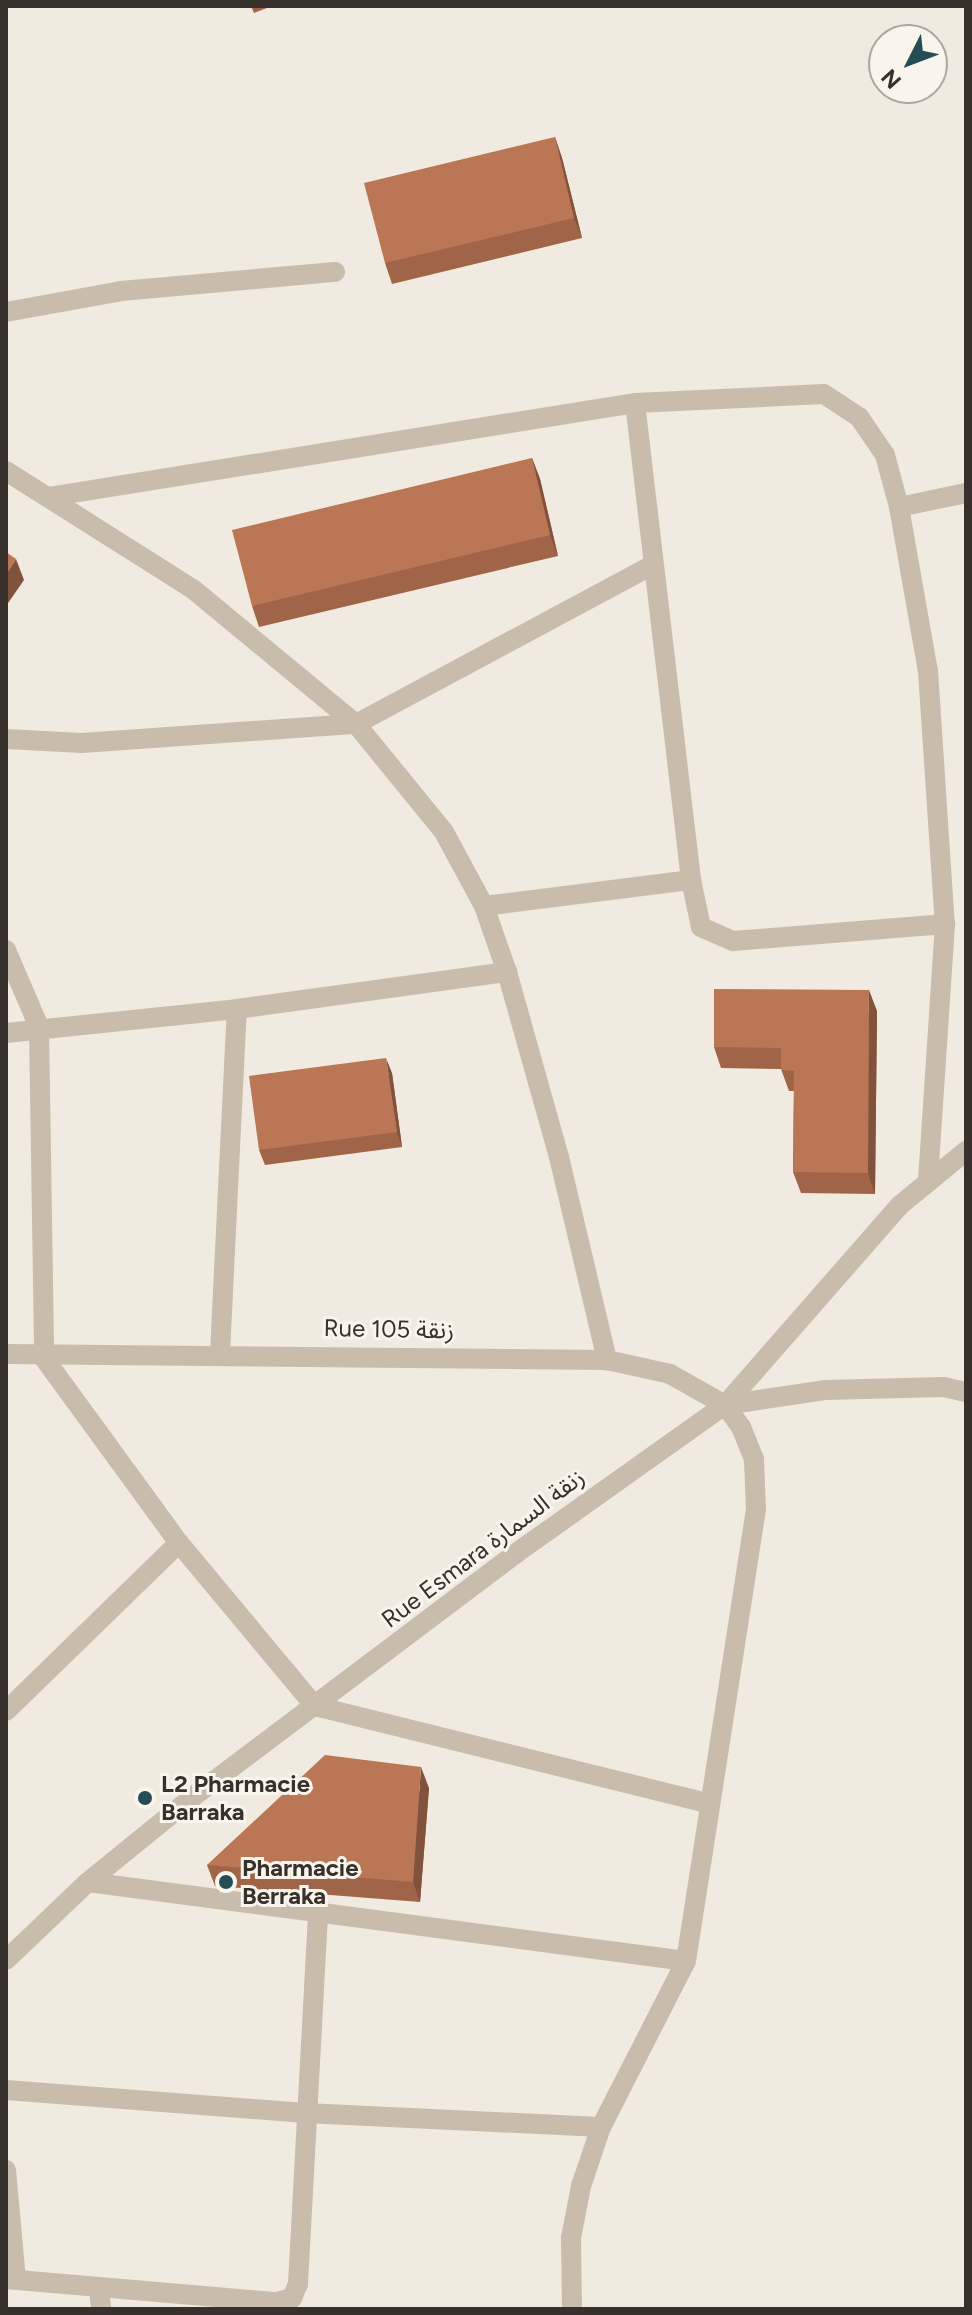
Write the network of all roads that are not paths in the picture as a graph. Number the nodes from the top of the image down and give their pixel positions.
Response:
1 (335, 272) dead end
2 (6, 312) edge
3 (635, 403) junction
4 (6, 471) edge
5 (966, 493) edge
6 (48, 497) junction
7 (899, 507) junction
8 (653, 565) junction
9 (356, 724) junction
10 (6, 739) edge
11 (691, 880) junction
12 (484, 906) junction
13 (945, 924) junction
14 (6, 950) edge
15 (507, 972) junction
16 (237, 1009) junction
17 (39, 1027) junction
18 (6, 1033) edge
19 (966, 1151) edge
20 (928, 1182) junction
21 (220, 1353) junction
22 (6, 1354) edge
23 (44, 1358) junction
24 (607, 1360) junction
25 (966, 1392) edge
26 (725, 1405) junction
27 (179, 1543) junction
28 (315, 1706) junction
29 (6, 1711) edge
30 (710, 1804) junction
31 (88, 1882) junction
32 (318, 1913) junction
33 (6, 1960) edge
34 (686, 1961) junction
35 (6, 2090) edge
36 (305, 2113) junction
37 (601, 2127) junction
38 (6, 2170) edge
39 (11, 2280) edge
40 (100, 2299) edge
41 (572, 2309) edge

1 - 2 street
3 - 6 street
3 - 7 street
3 - 8 street
4 - 6 street
5 - 7 street
6 - 9 street
7 - 13 street
8 - 9 street
8 - 11 street
9 - 10 street
9 - 12 street
11 - 12 street
11 - 13 street
12 - 15 street
13 - 20 street
14 - 17 street
15 - 16 street
15 - 24 street
16 - 17 street
16 - 21 street
17 - 18 street
17 - 23 street
19 - 20 street, Rue Esmara زنقة السمارة
20 - 26 street, Rue Esmara زنقة السمارة
21 - 23 street, Rue 105 زنقة
21 - 24 street, Rue 105 زنقة
22 - 23 street, Rue 105 زنقة
23 - 27 street
24 - 26 street, Rue 105 زنقة
25 - 26 street
26 - 28 street, Rue Esmara زنقة السمارة
26 - 30 street
27 - 28 street
27 - 29 street
28 - 30 street
28 - 31 street, Rue Esmara زنقة السمارة
30 - 34 street
31 - 32 street
31 - 33 street, Rue Esmara زنقة السمارة
32 - 34 street
32 - 36 street
34 - 37 street
35 - 36 street
36 - 37 street
36 - 40 street
37 - 41 street
38 - 39 street
39 - 40 street

